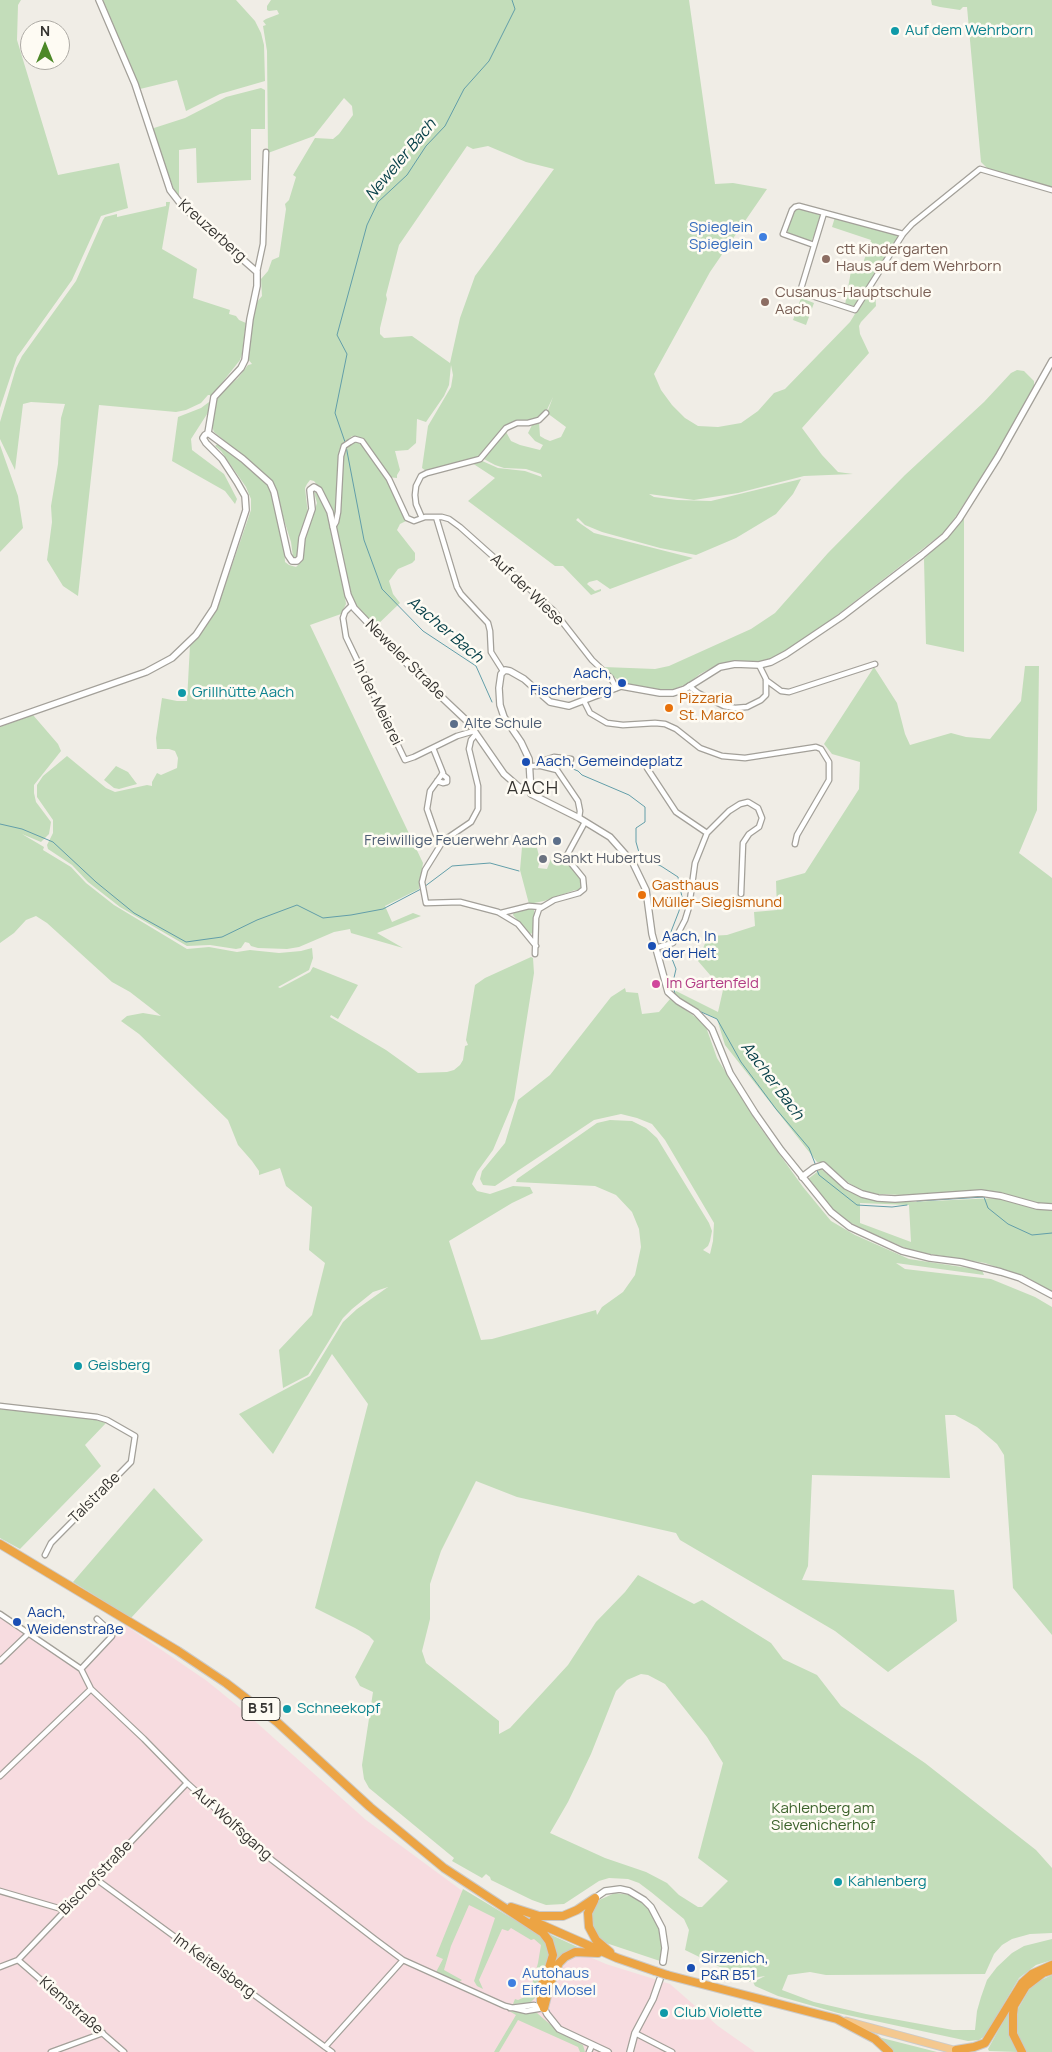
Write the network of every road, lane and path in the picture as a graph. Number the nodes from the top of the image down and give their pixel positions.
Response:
1 (99, 0) edge
2 (266, 152) dead end
3 (1052, 190) edge
4 (824, 212) junction
5 (903, 234) junction
6 (814, 245) junction
7 (257, 272) junction
8 (1052, 361) edge
9 (546, 413) dead end
10 (208, 433) junction
11 (436, 517) junction
12 (422, 518) junction
13 (333, 527) junction
14 (352, 605) junction
15 (875, 664) dead end
16 (759, 665) junction
17 (504, 671) junction
18 (766, 680) junction
19 (689, 686) junction
20 (616, 688) junction
21 (584, 701) junction
22 (0, 723) edge
23 (475, 732) junction
24 (433, 748) junction
25 (570, 759) dead end
26 (531, 766) junction
27 (542, 766) junction
28 (647, 768) dead end
29 (442, 774) junction
30 (437, 781) junction
31 (530, 789) junction
32 (579, 818) junction
33 (585, 822) junction
34 (708, 833) junction
35 (444, 841) junction
36 (795, 844) dead end
37 (741, 894) dead end
38 (541, 907) junction
39 (513, 909) junction
40 (501, 913) junction
41 (509, 918) junction
42 (536, 946) junction
43 (655, 948) junction
44 (535, 954) dead end
45 (802, 1177) junction
46 (1052, 1207) edge
47 (1052, 1296) edge
48 (0, 1406) edge
49 (0, 1544) edge
50 (45, 1556) dead end
51 (0, 1614) edge
52 (97, 1618) dead end
53 (28, 1634) junction
54 (0, 1661) edge
55 (81, 1669) junction
56 (91, 1689) junction
57 (0, 1776) edge
58 (187, 1782) junction
59 (96, 1879) junction
60 (0, 1891) edge
61 (595, 1898) junction
62 (498, 1902) junction
63 (65, 1910) junction
64 (520, 1915) junction
65 (617, 1958) junction
66 (18, 1960) junction
67 (403, 1960) junction
68 (663, 1962) dead end
69 (1052, 1965) edge
70 (0, 1967) edge
71 (1052, 1970) edge
72 (664, 1977) junction
73 (544, 2008) junction
74 (838, 2019) junction
75 (103, 2033) junction
76 (635, 2033) junction
77 (592, 2045) junction
78 (325, 2047) junction
79 (958, 2051) edge
80 (51, 2052) edge
81 (124, 2052) edge
82 (332, 2052) edge
83 (589, 2052) edge
84 (608, 2052) edge
85 (630, 2052) edge
86 (672, 2052) edge
87 (889, 2052) edge
88 (1022, 2052) edge

1 - 7 main road, Kreuzerberg
2 - 7 street, Kreuzerberg
3 - 5 street
4 - 5 street
4 - 6 street
4 - 6 street
5 - 6 street
7 - 10 main road, Kreuzerberg
8 - 16 main road
9 - 12 street
10 - 13 main road, Neweler Straße
10 - 22 main road
11 - 12 street, Auf der Wiese
11 - 17 street
11 - 20 street, Auf der Wiese
12 - 13 street, Auf der Wiese
13 - 14 main road, Neweler Straße
14 - 23 main road, Neweler Straße
14 - 24 street, In der Meierei
15 - 18 street
16 - 18 street
16 - 19 main road
17 - 21 main road
17 - 26 main road
18 - 19 street
19 - 20 main road
20 - 21 main road
21 - 36 street
23 - 24 street, In der Meierei
23 - 31 main road, Neweler Straße
23 - 35 street
24 - 29 street
25 - 27 street
26 - 27 street
26 - 31 main road
27 - 32 street
28 - 34 street
29 - 30 street
29 - 30 street
30 - 35 street
31 - 32 main road, Neweler Straße
32 - 33 main road, Neweler Straße
33 - 38 street
33 - 43 main road, Neweler Straße
34 - 37 street
34 - 43 street
35 - 40 street
38 - 39 street
38 - 42 street
39 - 40 street
39 - 41 street
40 - 41 street
41 - 42 street
42 - 44 street
43 - 45 main road, Neweler Straße
45 - 46 main road
45 - 47 main road
48 - 50 street, Talstraße
49 - 62 highway, B 51
51 - 53 street
52 - 55 street
53 - 54 street
53 - 55 street
55 - 56 street, Auf Wolfsgang
56 - 57 street
56 - 58 street, Auf Wolfsgang
58 - 59 street, Bischofstraße
58 - 67 street, Auf Wolfsgang
59 - 63 street, Bischofstraße
59 - 78 street, Im Keitelsberg
60 - 63 street
61 - 62 highway
61 - 65 highway
61 - 68 main road
62 - 64 highway, B 51
63 - 66 street, Bischofstraße
64 - 65 highway, B 51
64 - 73 highway
65 - 72 highway, B 51, bridge
65 - 73 highway
66 - 70 street, Bischofstraße
66 - 75 street, Kiemstraße
67 - 73 street, Auf Wolfsgang
67 - 78 street
69 - 79 highway
71 - 88 highway
72 - 74 highway, B 51
72 - 76 main road
73 - 77 main road
74 - 79 main road, B 51
74 - 87 highway
75 - 80 street
75 - 81 street, Kiemstraße
76 - 85 main road
76 - 86 street
77 - 83 street
77 - 84 main road
78 - 82 street, Im Keitelsberg

